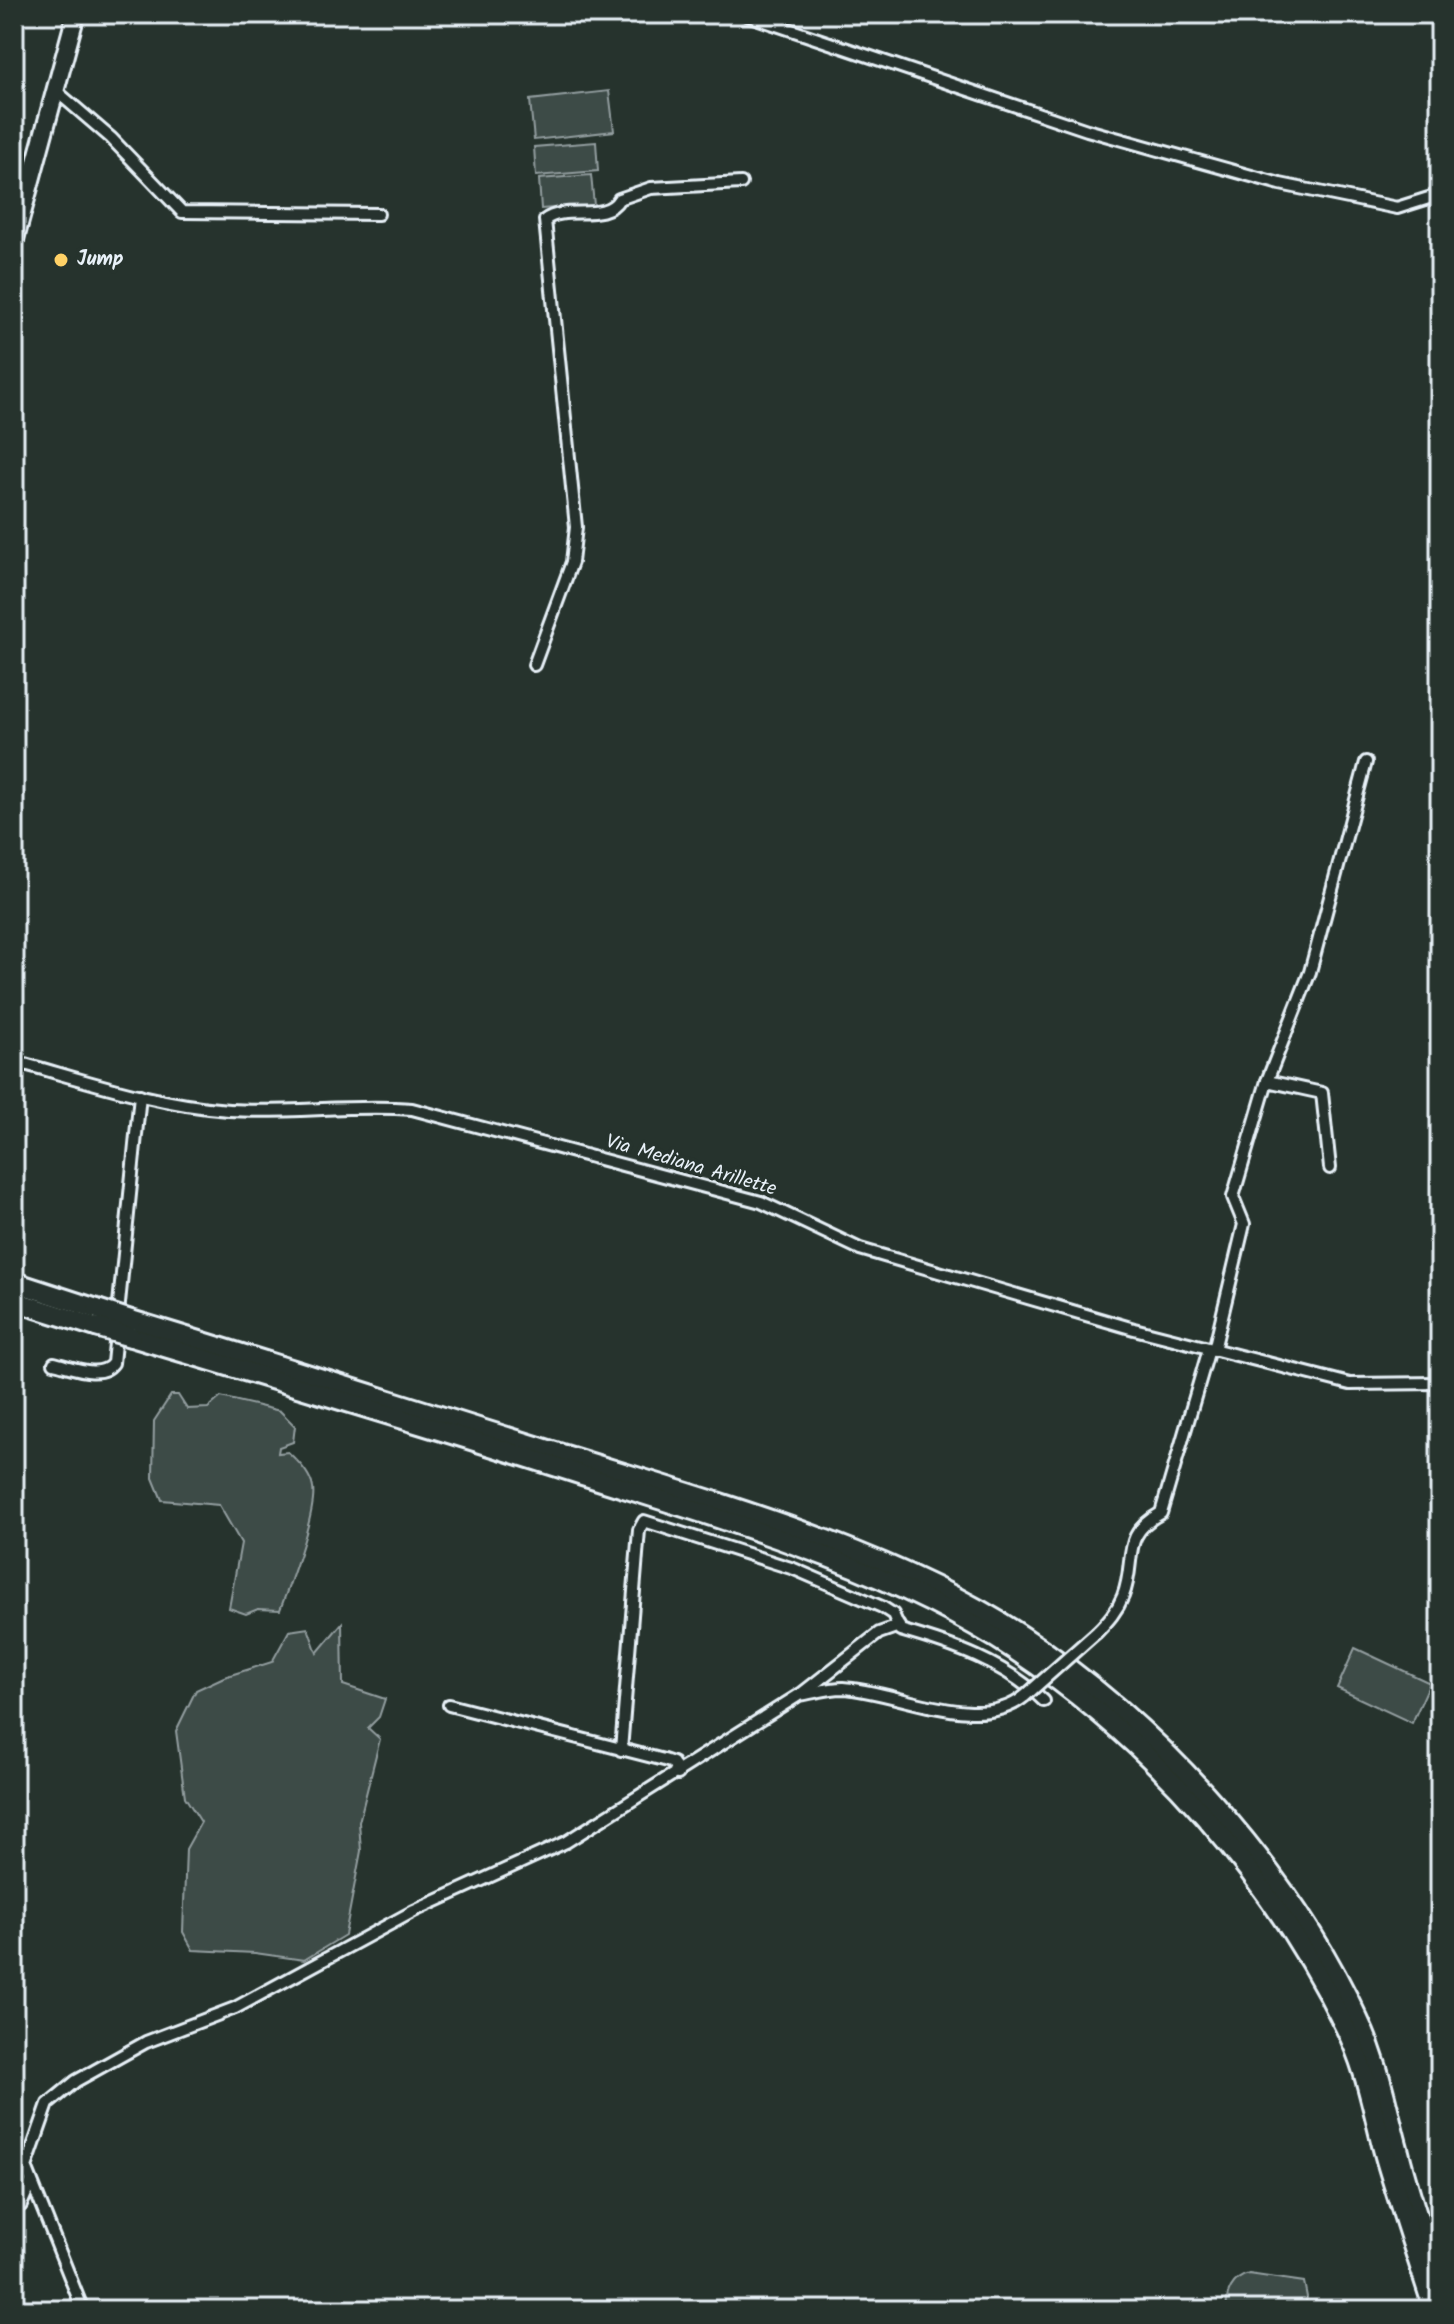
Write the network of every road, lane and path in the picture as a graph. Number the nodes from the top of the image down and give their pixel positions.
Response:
1 (76, 14) edge
2 (744, 14) edge
3 (55, 90) junction
4 (741, 183) dead end
5 (1440, 190) edge
6 (378, 214) dead end
7 (14, 243) edge
8 (534, 665) dead end
9 (1366, 762) dead end
10 (14, 1061) edge
11 (1267, 1081) junction
12 (140, 1095) junction
13 (1330, 1168) dead end
14 (14, 1282) edge
15 (14, 1301) edge
16 (97, 1318) junction
17 (1212, 1349) junction
18 (54, 1363) dead end
19 (1440, 1383) edge
20 (899, 1626) junction
21 (799, 1695) junction
22 (1044, 1701) dead end
23 (449, 1705) dead end
24 (621, 1750) junction
25 (678, 1774) junction
26 (14, 2151) edge
27 (26, 2167) junction
28 (31, 2182) junction
29 (14, 2203) edge
30 (1435, 2294) edge
31 (83, 2310) edge

1 - 3 main road
2 - 5 street
3 - 6 street
3 - 7 main road
4 - 8 street
9 - 11 street
10 - 12 street, Via Mediana Arillette
11 - 13 street
11 - 17 street
12 - 17 street, Via Mediana Arillette
12 - 18 street
14 - 16 highway
15 - 16 highway
16 - 30 highway, bridge
17 - 19 street, Via Mediana Arillette
17 - 21 street, bridge
20 - 21 street
20 - 22 street
20 - 24 street
21 - 25 street
23 - 24 street
24 - 25 street
25 - 27 street
26 - 27 street
27 - 28 street
28 - 29 street
28 - 31 street

